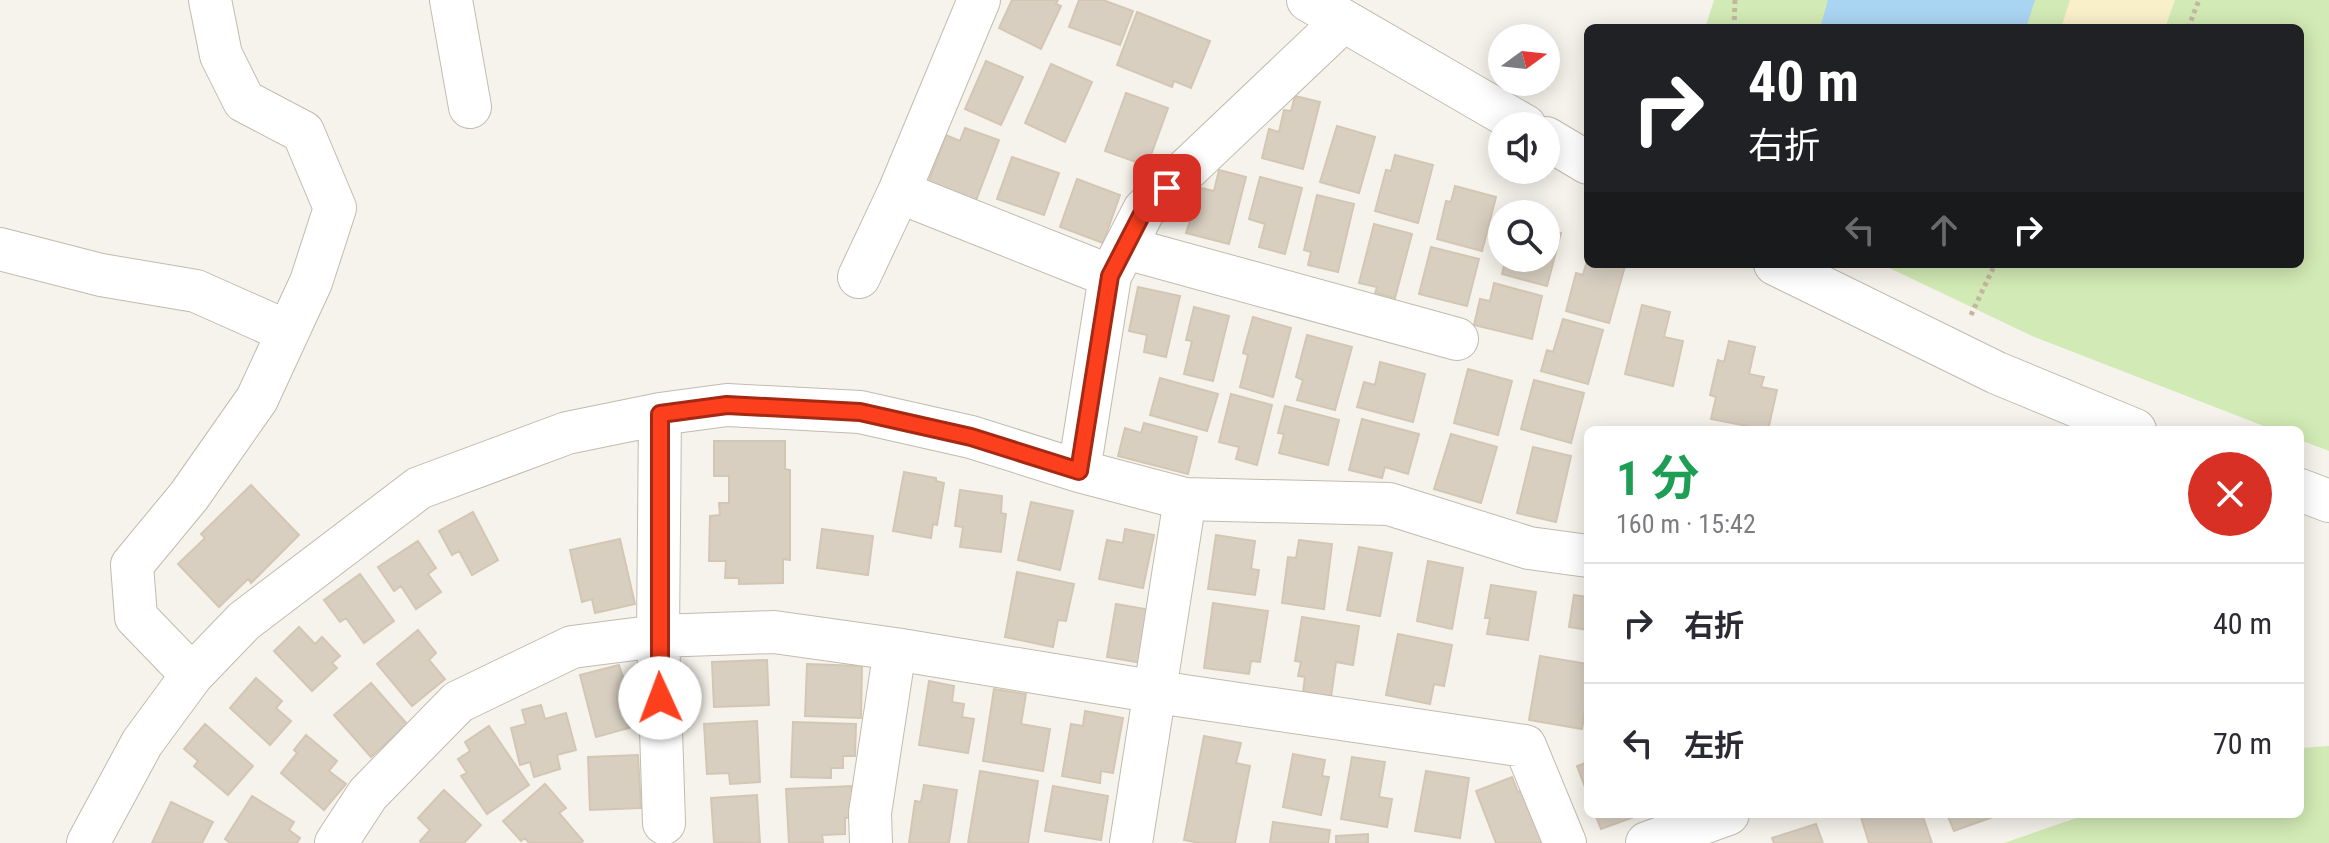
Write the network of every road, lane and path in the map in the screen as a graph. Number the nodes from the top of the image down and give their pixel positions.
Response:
1 (210, 0) edge
2 (451, 0) edge
3 (979, 0) edge
4 (1735, 0) edge
5 (2199, 0) edge
6 (1325, 10) edge
7 (1734, 24) edge
8 (2190, 24) edge
9 (470, 107) dead end
10 (1501, 112) edge
11 (1560, 146) edge
12 (1584, 161) edge
13 (899, 192) junction
14 (0, 249) edge
15 (1118, 262) junction
16 (1783, 268) edge
17 (1993, 268) edge
18 (859, 277) dead end
19 (1969, 319) dead end
20 (288, 332) junction
21 (1457, 339) dead end
22 (660, 414) junction
23 (2121, 426) edge
24 (1079, 471) junction
25 (2304, 492) edge
26 (1185, 499) junction
27 (2329, 501) edge
28 (1584, 555) edge
29 (658, 636) junction
30 (895, 649) junction
31 (192, 675) junction
32 (1157, 692) junction
33 (1717, 818) edge
34 (656, 836) edge
35 (88, 843) edge
36 (336, 843) edge
37 (871, 843) edge
38 (1131, 843) edge
39 (1565, 843) edge
40 (1647, 843) edge

1 - 20 street
2 - 9 street
3 - 13 street
4 - 7 path
5 - 8 path
6 - 10 street
6 - 15 street
11 - 12 street
13 - 15 street
13 - 18 street
14 - 20 street
15 - 21 street
15 - 24 street
16 - 23 street
17 - 19 path
20 - 31 street
22 - 24 street
22 - 29 street
22 - 31 street
24 - 26 street
25 - 27 street
26 - 28 street
26 - 32 street
29 - 30 street
29 - 34 street
29 - 36 street
30 - 32 street
30 - 37 street
31 - 35 street
32 - 38 street
32 - 39 street
33 - 40 street

